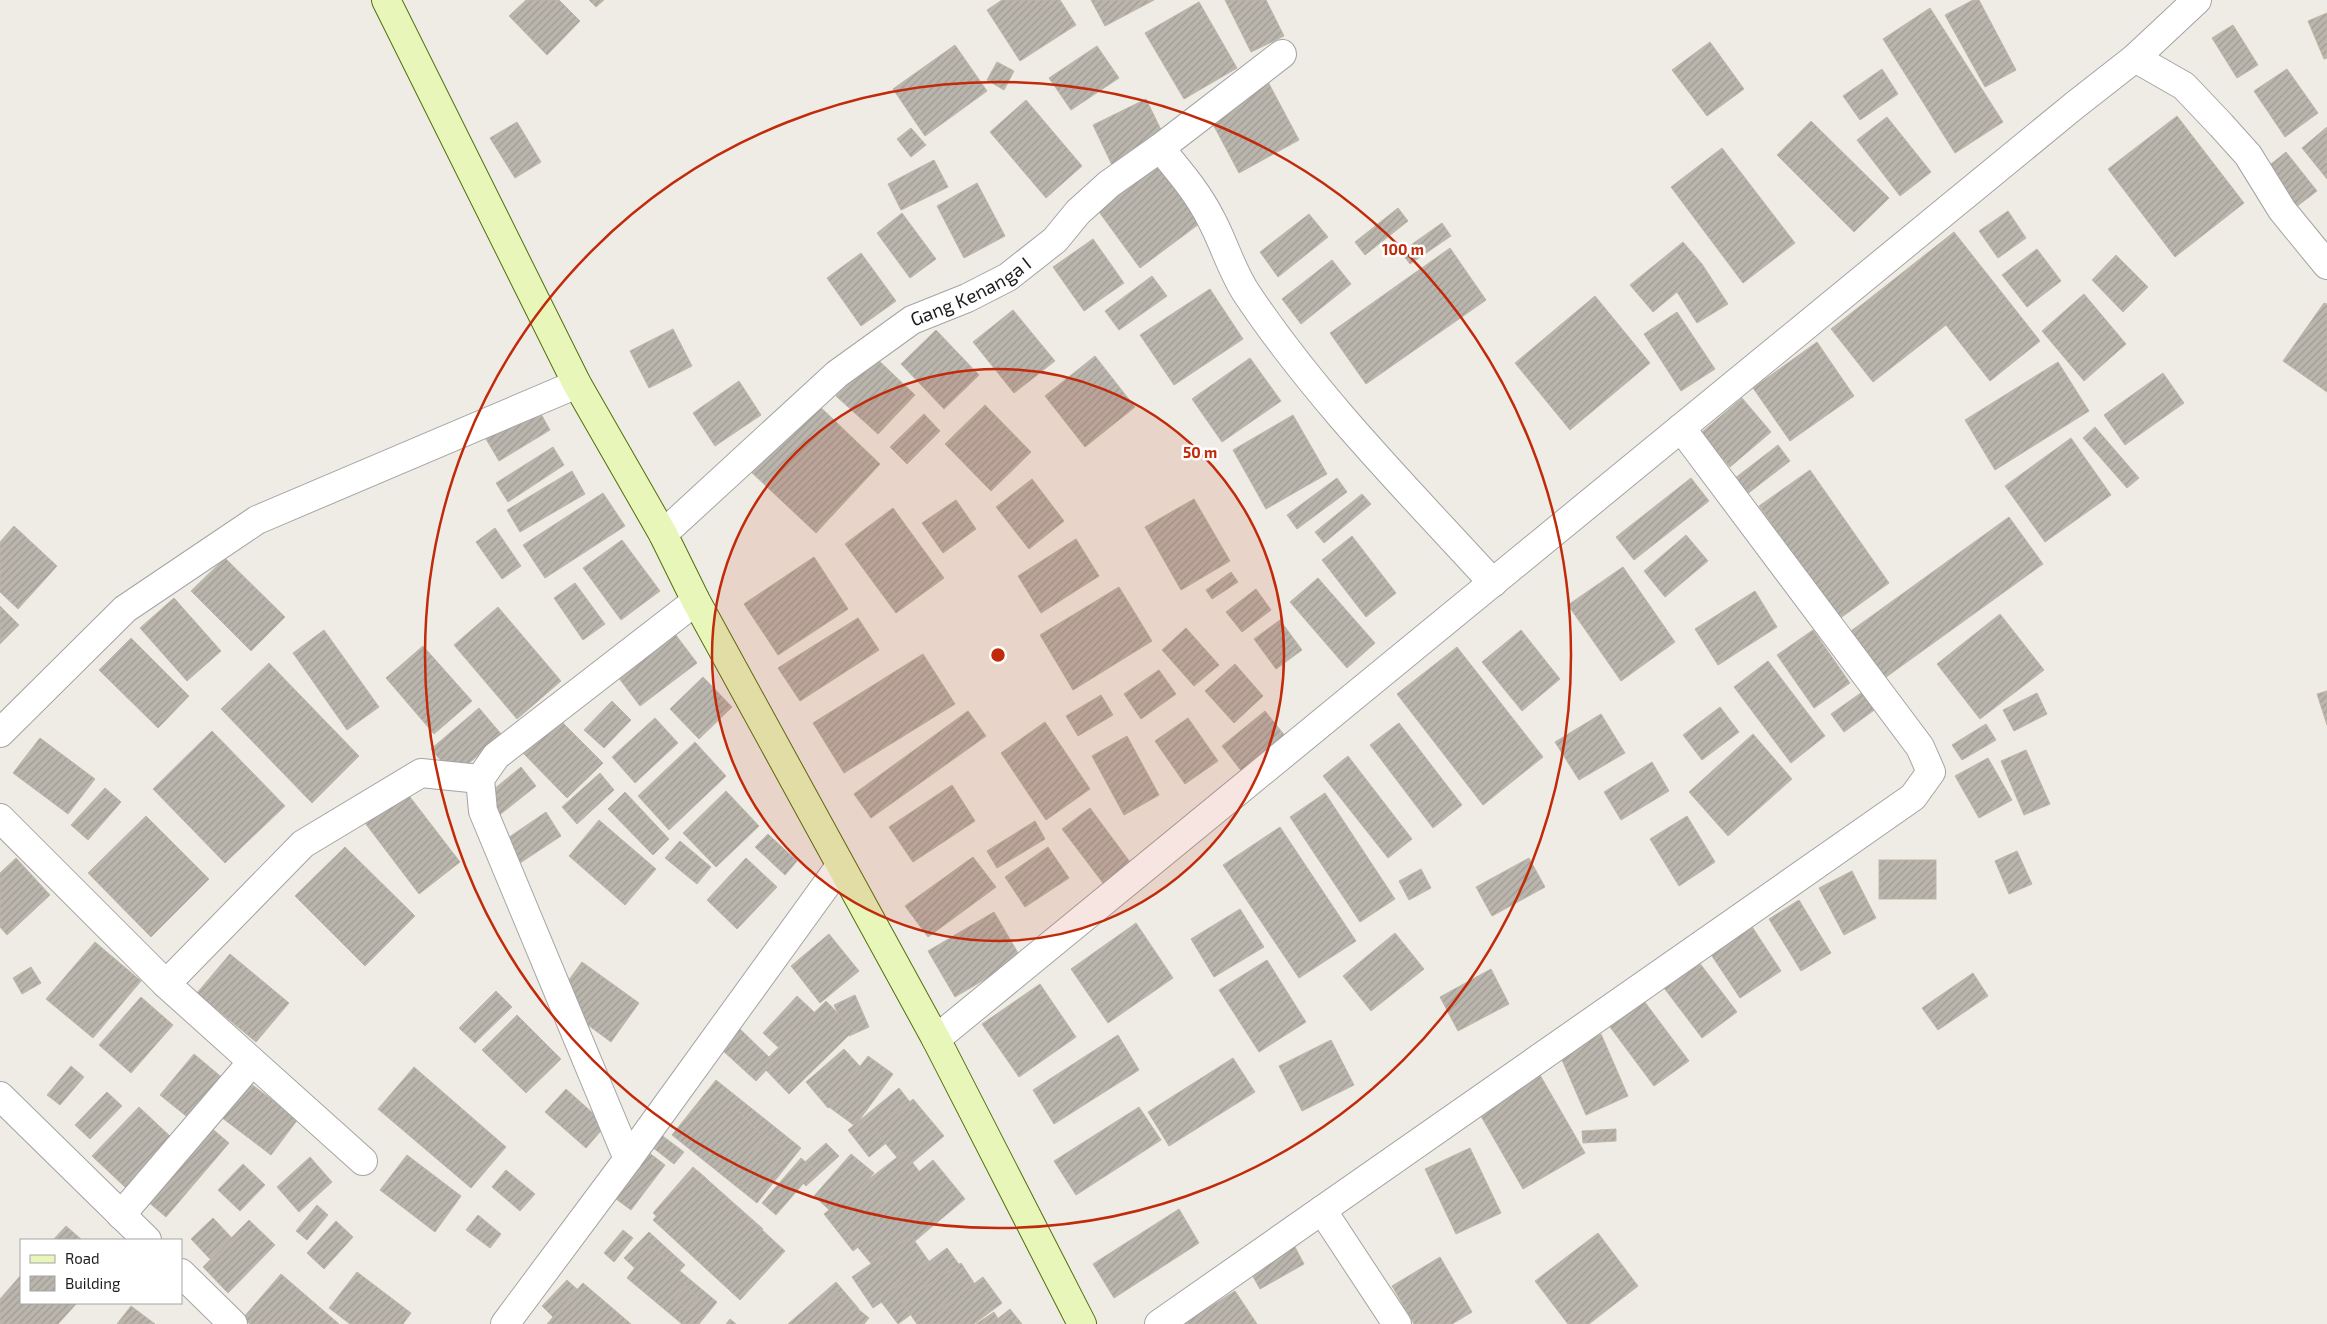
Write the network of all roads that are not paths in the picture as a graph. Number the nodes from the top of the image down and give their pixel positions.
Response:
1 (386, 0) edge
2 (2197, 0) edge
3 (1282, 54) dead end
4 (2135, 58) junction
5 (1160, 148) junction
6 (2327, 265) edge
7 (577, 384) junction
8 (1681, 428) junction
9 (663, 534) junction
10 (1493, 583) junction
11 (696, 601) junction
12 (0, 733) edge
13 (480, 779) junction
14 (0, 818) edge
15 (840, 866) junction
16 (166, 984) junction
17 (936, 1039) junction
18 (252, 1062) junction
19 (0, 1096) edge
20 (628, 1160) junction
21 (363, 1161) dead end
22 (1322, 1210) junction
23 (121, 1215) junction
24 (146, 1239) edge
25 (182, 1275) edge
26 (233, 1324) edge
27 (504, 1324) edge
28 (1082, 1324) edge
29 (1159, 1324) edge
30 (1397, 1324) edge

1 - 7 street
2 - 4 street
3 - 5 street, Gang Kenanga I
4 - 6 street
4 - 8 street
5 - 9 street, Gang Kenanga I
5 - 10 street
7 - 9 street
7 - 12 street
8 - 10 street
8 - 22 street
9 - 11 street
10 - 17 street
11 - 13 street
11 - 15 street
13 - 16 street
13 - 20 street
14 - 16 street
15 - 17 street
15 - 20 street
16 - 18 street
17 - 28 street
18 - 21 street
18 - 23 street
19 - 23 street
20 - 27 street
22 - 29 street
22 - 30 street
23 - 24 street
25 - 26 street

